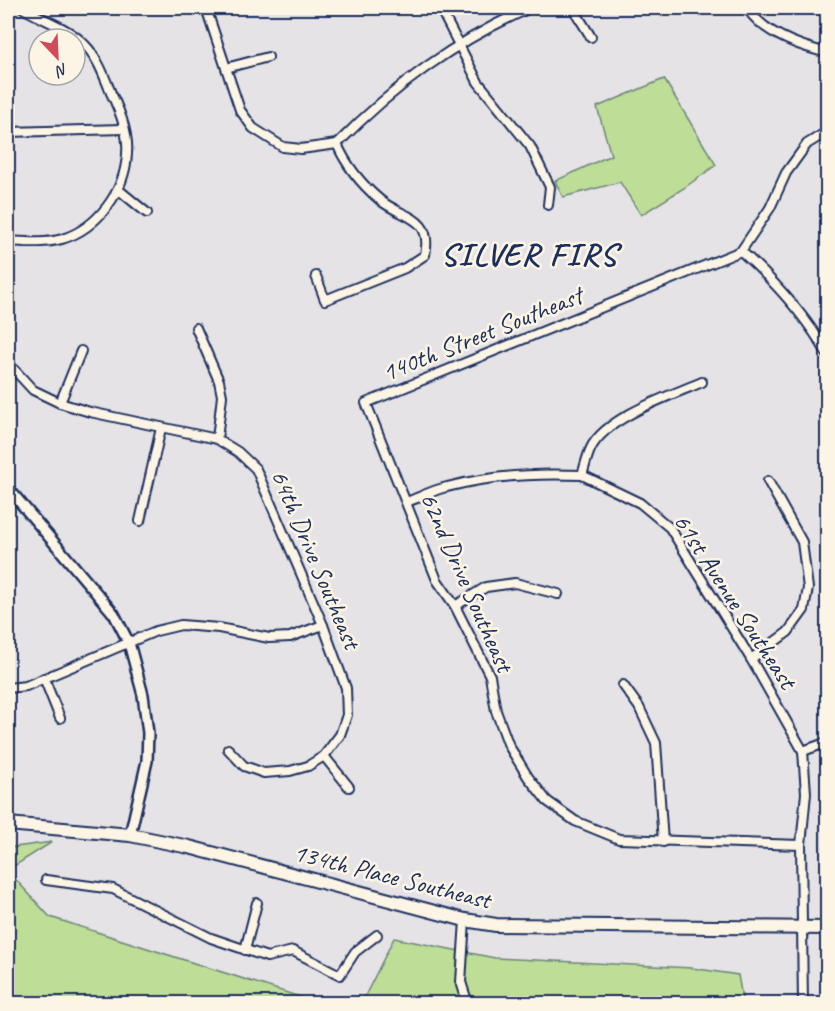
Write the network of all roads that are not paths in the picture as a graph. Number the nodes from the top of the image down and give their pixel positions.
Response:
1 (23, 8) edge
2 (206, 8) edge
3 (440, 8) edge
4 (530, 8) edge
5 (573, 8) edge
6 (747, 8) edge
7 (37, 12) edge
8 (591, 38) dead end
9 (460, 44) junction
10 (828, 53) edge
11 (268, 57) dead end
12 (226, 68) junction
13 (124, 129) junction
14 (828, 131) edge
15 (8, 132) edge
16 (337, 144) junction
17 (118, 190) junction
18 (548, 206) dead end
19 (147, 213) dead end
20 (8, 241) edge
21 (741, 251) junction
22 (316, 276) dead end
23 (196, 328) dead end
24 (81, 351) dead end
25 (828, 355) edge
26 (8, 363) edge
27 (702, 382) dead end
28 (60, 403) junction
29 (366, 403) joint
30 (161, 428) junction
31 (217, 439) junction
32 (582, 475) junction
33 (768, 481) dead end
34 (8, 488) edge
35 (407, 502) junction
36 (140, 521) dead end
37 (558, 594) dead end
38 (454, 606) junction
39 (322, 625) junction
40 (129, 643) junction
41 (751, 659) junction
42 (44, 678) junction
43 (623, 685) dead end
44 (8, 688) edge
45 (60, 718) dead end
46 (828, 742) edge
47 (228, 749) dead end
48 (803, 751) junction
49 (324, 756) junction
50 (349, 787) dead end
51 (8, 824) edge
52 (130, 835) junction
53 (663, 842) junction
54 (801, 845) junction
55 (46, 880) dead end
56 (257, 903) dead end
57 (465, 920) junction
58 (802, 927) junction
59 (828, 928) edge
60 (376, 935) dead end
61 (245, 950) junction
62 (468, 1004) edge
63 (803, 1004) edge

1 - 7 street
2 - 12 street
3 - 9 street
4 - 9 street
5 - 8 street
6 - 10 street
7 - 13 street
9 - 16 street
9 - 18 street
11 - 12 street
12 - 16 street
13 - 15 street
13 - 17 street
14 - 21 street
16 - 22 street
17 - 19 street
17 - 20 street
21 - 25 street
21 - 29 street, 140th Street Southeast
23 - 31 street
24 - 28 street
26 - 28 street, 64th Drive Southeast
27 - 32 street
28 - 30 street, 64th Drive Southeast
29 - 35 street, 62nd Drive Southeast
30 - 31 street, 64th Drive Southeast
30 - 36 street
31 - 39 street, 64th Drive Southeast
32 - 35 street
32 - 41 street, 61st Avenue Southeast
33 - 41 street
34 - 40 street
35 - 38 street, 62nd Drive Southeast
37 - 38 street
38 - 53 street, 62nd Drive Southeast
39 - 40 street
39 - 49 street, 64th Drive Southeast
40 - 42 street
40 - 52 street
41 - 48 street, 61st Avenue Southeast
42 - 44 street
42 - 45 street
43 - 53 street
46 - 48 street
47 - 49 street, 64th Drive Southeast
48 - 54 street, 61st Avenue Southeast
49 - 50 street
51 - 52 main road, 134th Place Southeast
52 - 57 main road, 134th Place Southeast
53 - 54 street, 62nd Drive Southeast
54 - 58 street, 61st Avenue Southeast
55 - 61 street
56 - 61 street
57 - 58 main road, 134th Place Southeast
57 - 62 street
58 - 59 main road, 134th Place Southeast
58 - 63 street, 61st Avenue Southeast
60 - 61 street

